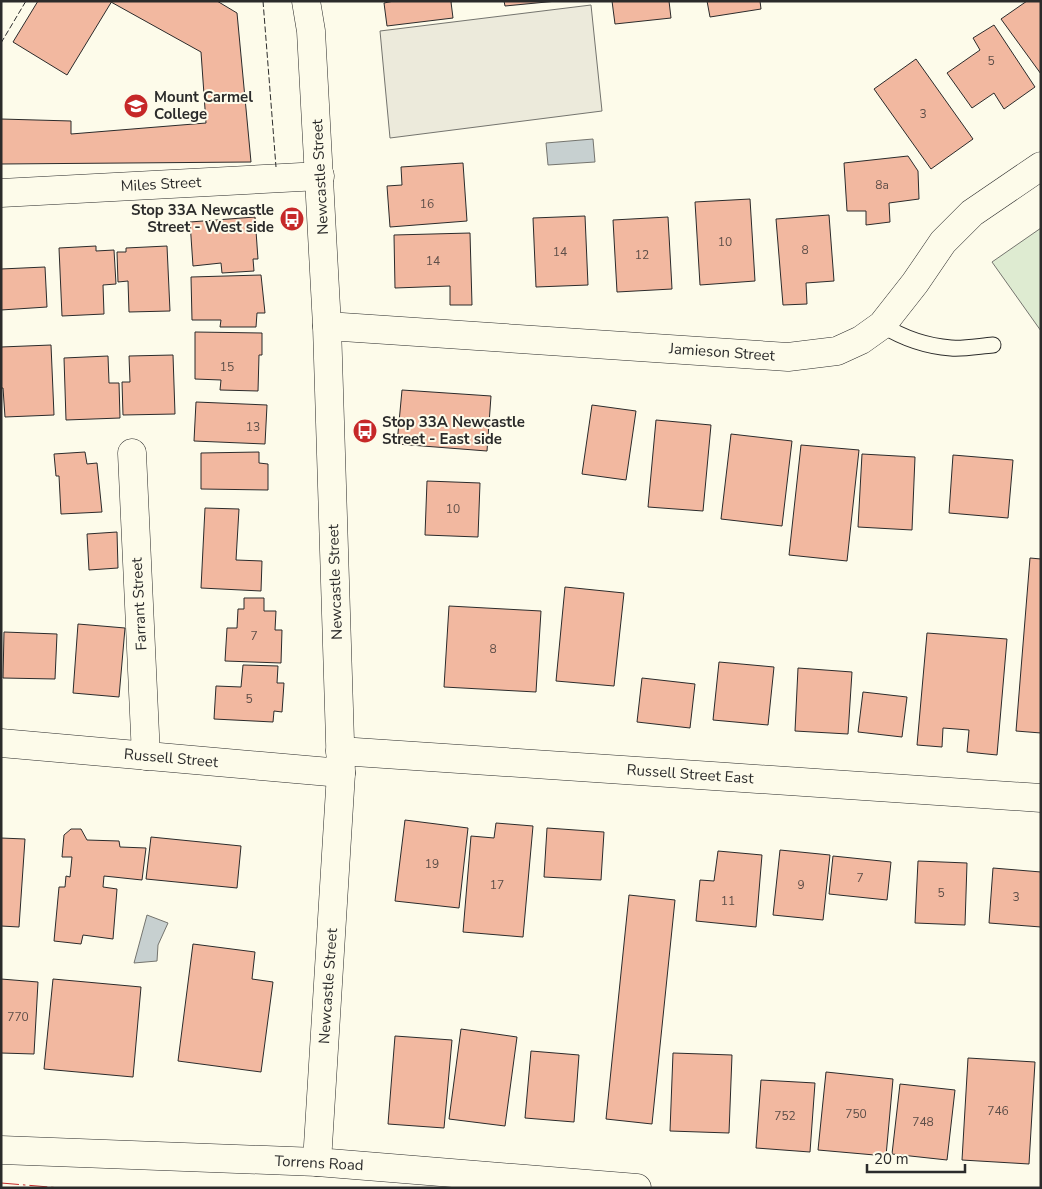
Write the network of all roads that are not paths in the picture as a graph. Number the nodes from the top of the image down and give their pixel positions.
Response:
1 (306, 1) edge
2 (1041, 166) edge
3 (320, 176) junction
4 (1, 193) edge
5 (882, 325) junction
6 (327, 326) junction
7 (993, 344) dead end
8 (132, 453) dead end
9 (1, 744) edge
10 (146, 756) junction
11 (340, 762) junction
12 (1041, 798) edge
13 (1, 1150) edge
14 (317, 1162) junction
15 (637, 1188) edge

1 - 3 street, Newcastle Street
2 - 5 street, Jamieson Street
3 - 4 street, Miles Street
3 - 6 street, Newcastle Street
5 - 6 street, Jamieson Street
5 - 7 lane
6 - 11 street, Newcastle Street
8 - 10 street, Farrant Street
9 - 10 street, Russell Street
10 - 11 street, Russell Street
11 - 12 street, Russell Street East
11 - 14 street, Newcastle Street
13 - 14 street, Torrens Road
14 - 15 street, Torrens Road

